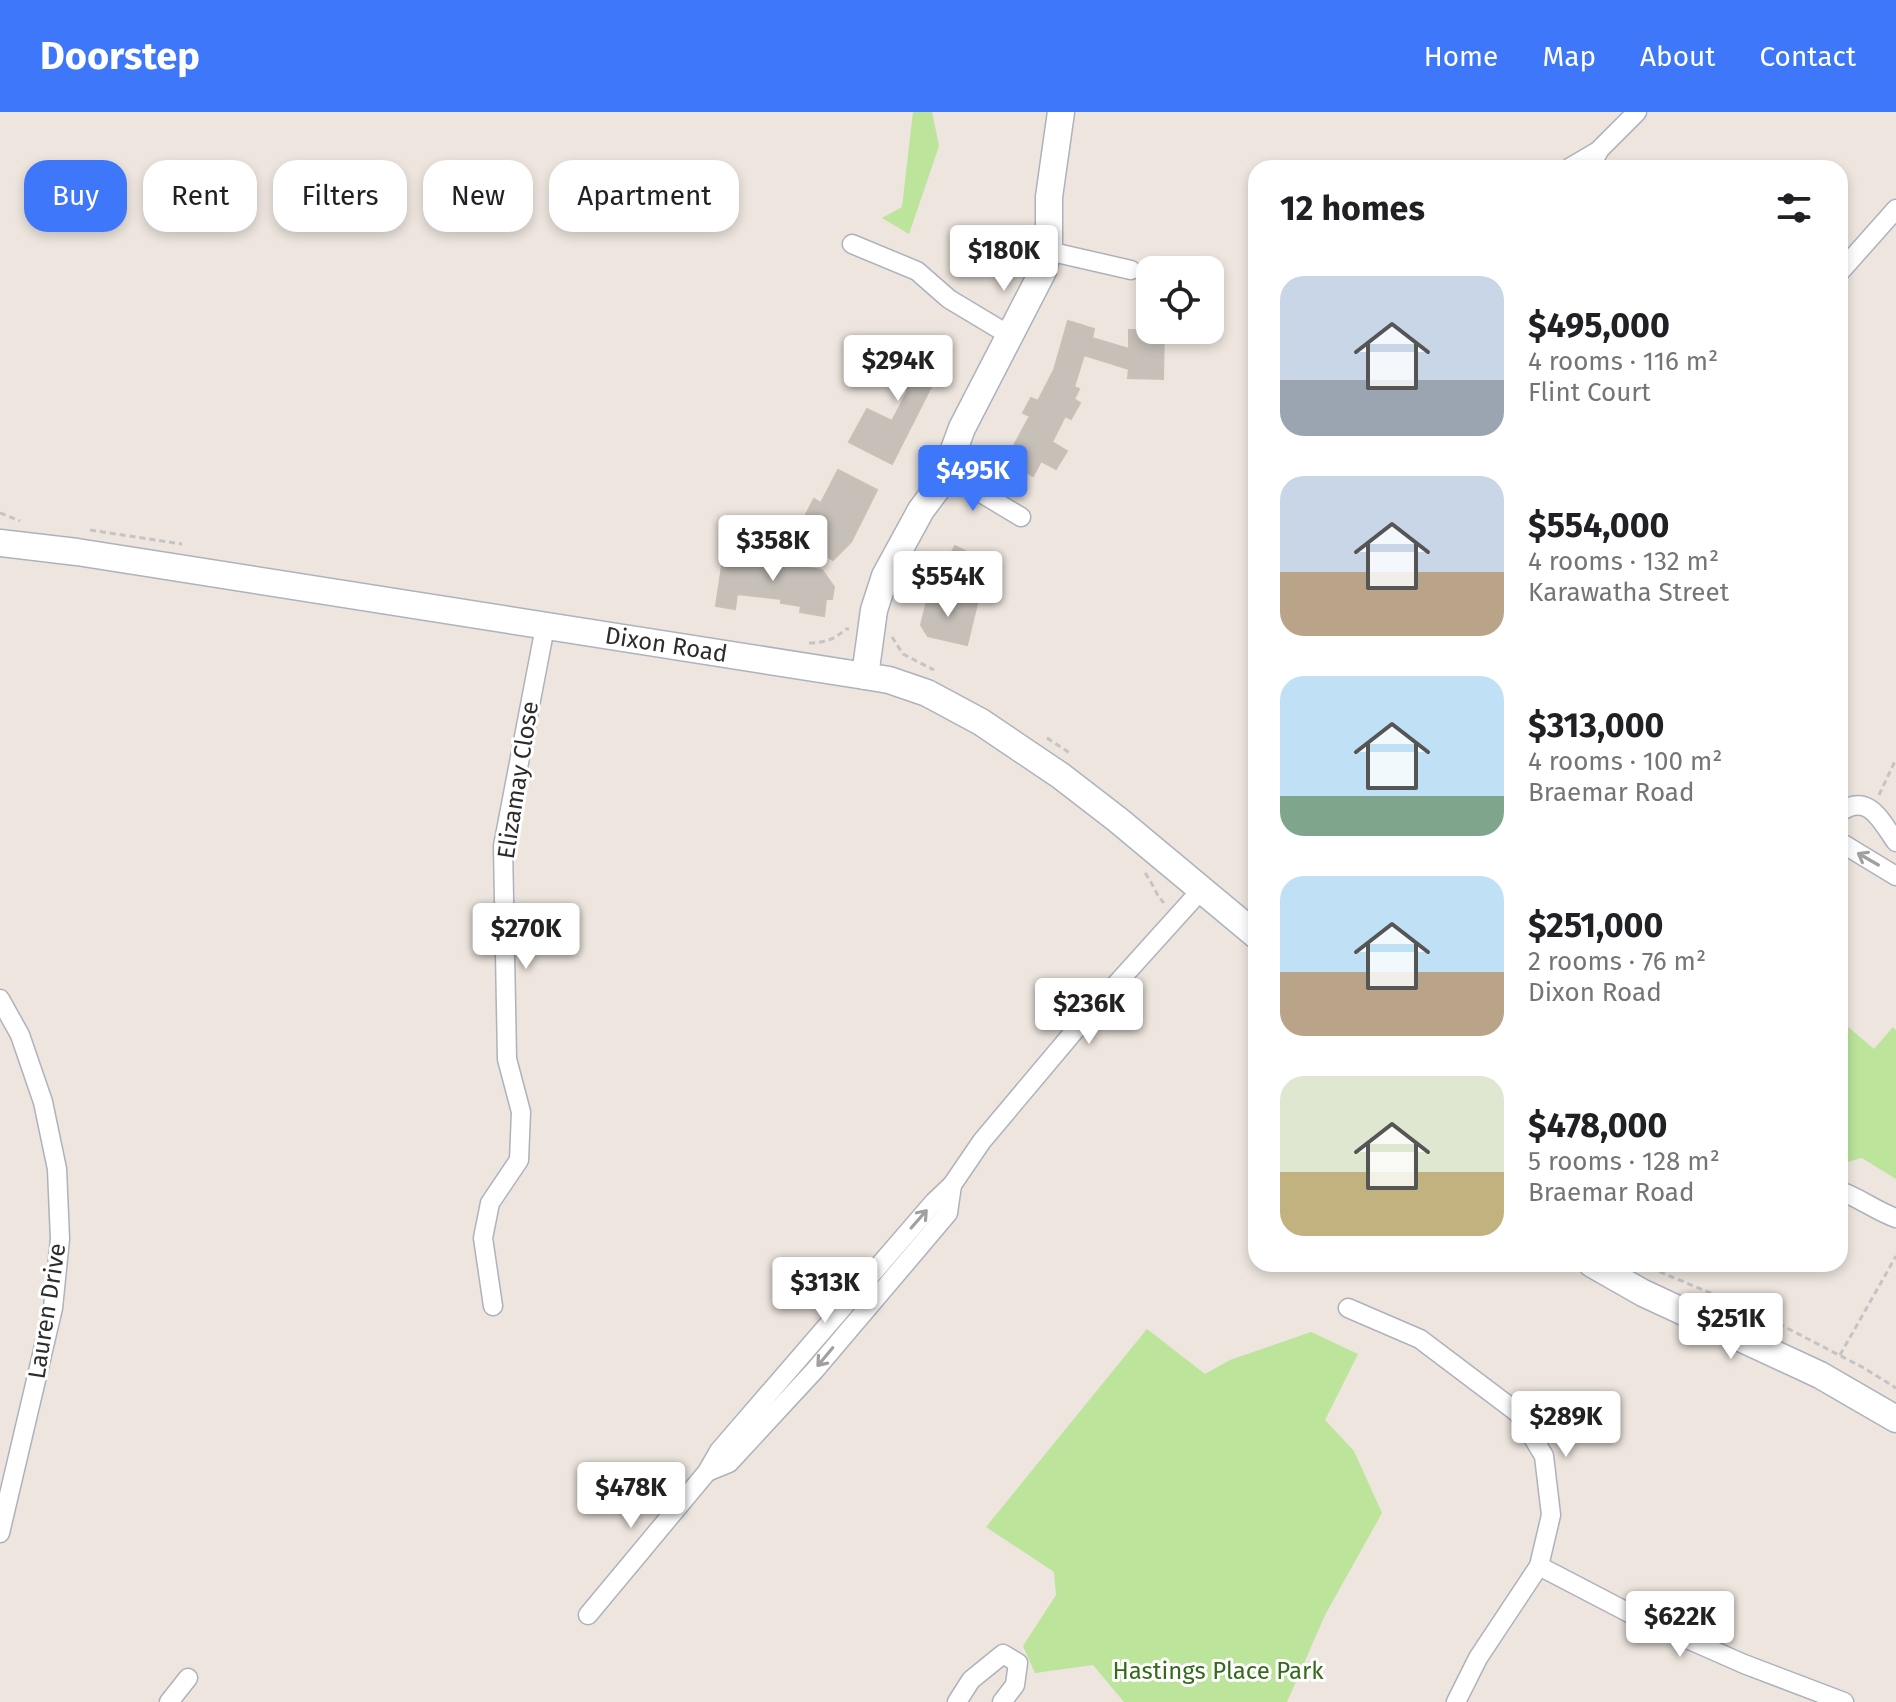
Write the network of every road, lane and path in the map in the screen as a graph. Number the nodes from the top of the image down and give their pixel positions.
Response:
1 (1061, 112) edge
2 (1633, 113) edge
3 (1600, 149) junction
4 (1582, 160) edge
5 (1594, 160) edge
6 (1896, 209) edge
7 (852, 244) dead end
8 (1048, 251) junction
9 (1848, 263) edge
10 (1131, 270) dead end
11 (1009, 335) junction
12 (946, 472) junction
13 (0, 513) edge
14 (1021, 517) dead end
15 (23, 523) dead end
16 (79, 529) dead end
17 (0, 543) edge
18 (182, 544) dead end
19 (545, 627) junction
20 (854, 630) dead end
21 (796, 641) dead end
22 (865, 676) junction
23 (1896, 759) edge
24 (1882, 789) dead end
25 (1848, 806) edge
26 (1896, 842) edge
27 (1848, 847) edge
28 (1138, 868) dead end
29 (1896, 876) edge
30 (1202, 889) junction
31 (1164, 903) dead end
32 (1248, 928) edge
33 (0, 999) edge
34 (1848, 1194) edge
35 (1896, 1218) edge
36 (1896, 1256) edge
37 (1606, 1272) edge
38 (1660, 1272) edge
39 (493, 1306) dead end
40 (1348, 1308) dead end
41 (1840, 1355) junction
42 (1896, 1388) edge
43 (1896, 1419) edge
44 (0, 1533) edge
45 (1539, 1566) junction
46 (588, 1615) dead end
47 (188, 1678) dead end
48 (169, 1702) edge
49 (957, 1702) edge
50 (1002, 1702) edge
51 (1456, 1702) edge
52 (1844, 1702) edge

1 - 8 main road
2 - 3 street
3 - 4 street
3 - 5 street
6 - 9 street
7 - 11 street
8 - 10 street
8 - 11 main road
11 - 12 main road
12 - 14 street
12 - 22 main road
13 - 15 path
16 - 18 path
17 - 19 main road, Dixon Road
19 - 22 main road, Dixon Road
19 - 39 street, Elizamay Close
20 - 21 path
22 - 30 main road, Dixon Road
23 - 24 path
25 - 26 street
29 -> 27 street
28 - 31 path
30 - 32 main road, Dixon Road
30 - 46 street
33 - 44 street, Lauren Drive
34 - 35 street
36 - 41 path
37 - 43 main road
38 - 41 path
40 - 45 street
41 - 42 path
45 - 51 street
45 - 52 street
47 - 48 street
49 - 50 street

